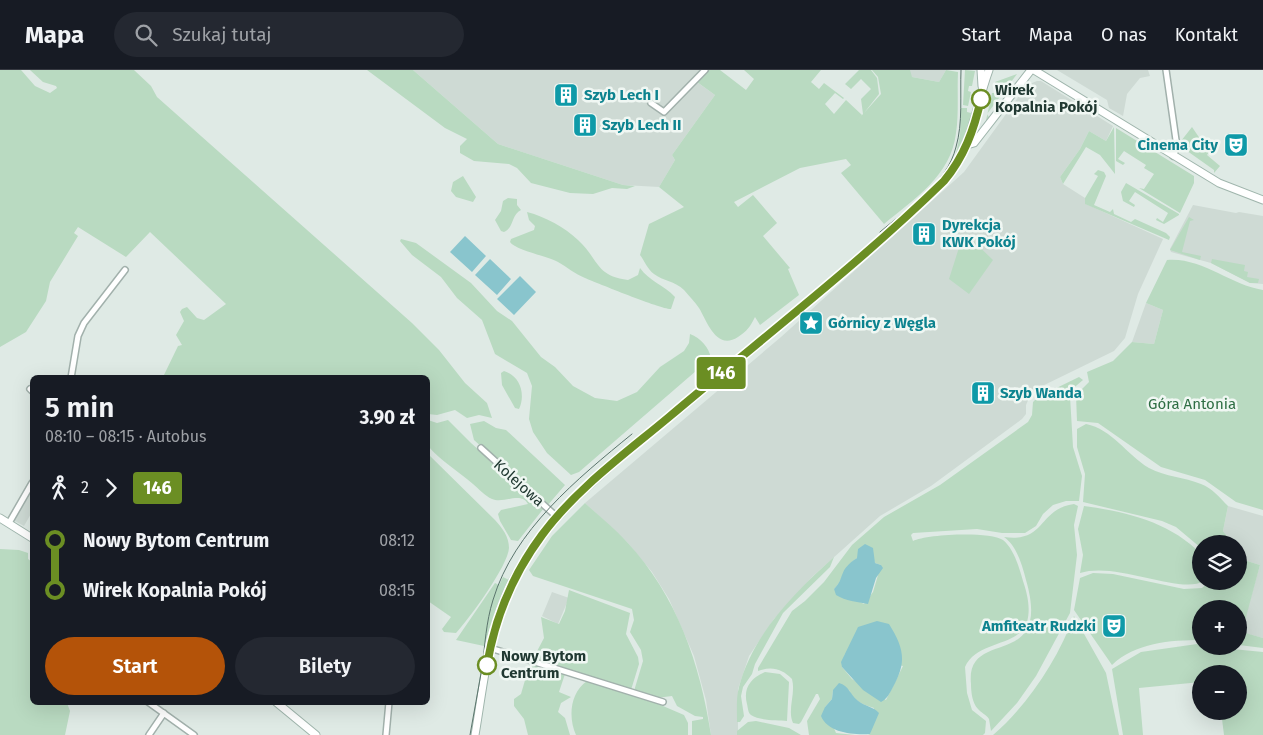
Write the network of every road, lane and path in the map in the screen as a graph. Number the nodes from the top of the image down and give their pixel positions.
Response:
1 (705, 70) edge
2 (981, 70) edge
3 (989, 70) edge
4 (1032, 70) edge
5 (1166, 70) edge
6 (982, 89) junction
7 (652, 103) dead end
8 (967, 145) junction
9 (1173, 156) junction
10 (1263, 200) edge
11 (125, 270) dead end
12 (72, 375) edge
13 (481, 448) dead end
14 (30, 486) edge
15 (557, 517) junction
16 (0, 518) edge
17 (8, 523) junction
18 (30, 537) edge
19 (490, 648) junction
20 (662, 702) dead end
21 (152, 705) edge
22 (282, 705) edge
23 (389, 705) edge
24 (164, 713) junction
25 (149, 735) edge
26 (194, 735) edge
27 (316, 735) edge
28 (386, 735) edge
29 (474, 735) edge

1 - 7 street
2 - 6 street
3 - 6 street
4 - 8 street
4 - 9 street
5 - 9 street
6 - 8 street
8 - 15 street
9 - 10 street
11 - 12 street
13 - 15 street, Kolejowa
14 - 17 street
15 - 19 street
16 - 17 street
17 - 18 street
19 - 20 street
19 - 29 street
21 - 24 street
22 - 27 street
23 - 28 street
24 - 25 street
24 - 26 street

